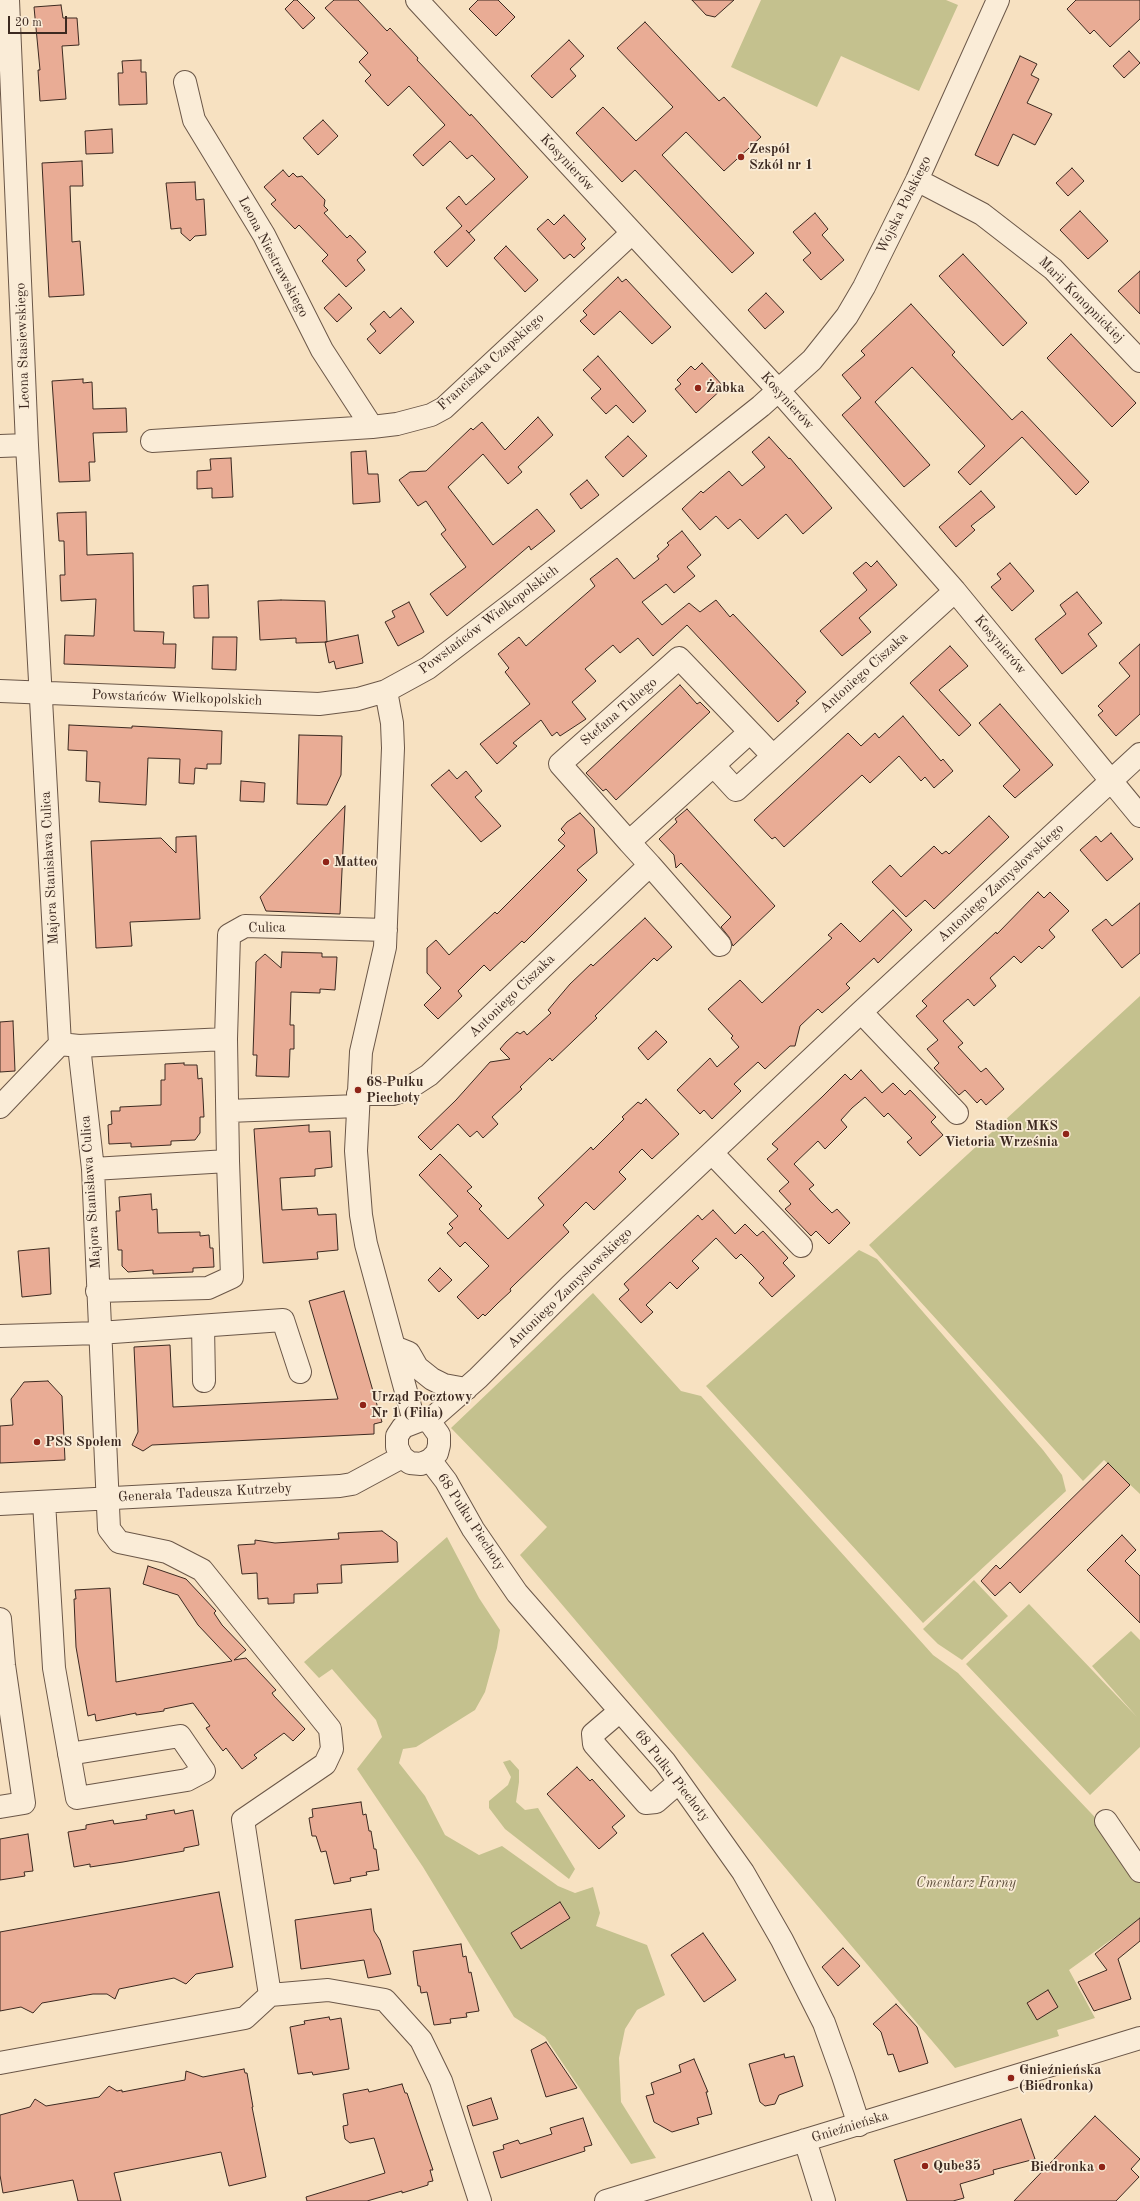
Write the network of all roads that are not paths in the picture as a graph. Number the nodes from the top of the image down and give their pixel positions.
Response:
1 (8, 0) edge
2 (417, 0) edge
3 (998, 0) edge
4 (185, 82) dead end
5 (6, 91) edge
6 (917, 180) junction
7 (632, 233) junction
8 (1140, 360) edge
9 (779, 391) junction
10 (372, 427) junction
11 (152, 441) dead end
12 (27, 445) junction
13 (0, 446) edge
14 (955, 591) junction
15 (0, 691) edge
16 (386, 691) junction
17 (40, 692) junction
18 (750, 732) junction
19 (1140, 754) edge
20 (772, 756) junction
21 (714, 766) junction
22 (1112, 781) junction
23 (1140, 816) edge
24 (629, 842) junction
25 (650, 865) junction
26 (386, 930) junction
27 (720, 944) dead end
28 (861, 1012) junction
29 (226, 1039) junction
30 (70, 1045) junction
31 (358, 1100) junction
32 (0, 1107) edge
33 (228, 1110) junction
34 (957, 1113) dead end
35 (712, 1153) junction
36 (228, 1160) junction
37 (93, 1168) junction
38 (801, 1246) dead end
39 (97, 1291) junction
40 (203, 1326) junction
41 (99, 1333) junction
42 (0, 1336) edge
43 (394, 1347) junction
44 (300, 1372) dead end
45 (204, 1381) dead end
46 (466, 1389) junction
47 (421, 1421) junction
48 (402, 1457) junction
49 (430, 1460) junction
50 (107, 1498) junction
51 (44, 1502) junction
52 (0, 1504) edge
53 (0, 1619) edge
54 (620, 1711) junction
55 (69, 1754) junction
56 (679, 1782) junction
57 (0, 1807) edge
58 (1106, 1821) dead end
59 (1140, 1870) edge
60 (270, 1995) junction
61 (1140, 2038) edge
62 (1140, 2051) edge
63 (1094, 2053) junction
64 (0, 2063) edge
65 (858, 2125) junction
66 (805, 2140) junction
67 (480, 2201) edge
68 (606, 2201) edge
69 (824, 2201) edge

1 - 5 street, Leona Stasiewskiego
2 - 7 street, Kosynierów
3 - 6 street, Wojska Polskiego
4 - 10 street, Leona Niestrawskiego
5 - 12 street, Leona Stasiewskiego
6 - 8 street, Marii Konopnickiej
6 - 9 street, Wojska Polskiego
7 - 9 street, Kosynierów
7 - 10 street, Franciszka Czapskiego
9 - 14 street, Kosynierów
9 - 16 street, Powstańców Wielkopolskich
10 - 11 street, Franciszka Czapskiego
12 - 13 street
12 - 17 street, Leona Stasiewskiego
14 - 20 street, Antoniego Ciszaka
14 - 22 street, Kosynierów
15 - 17 street, Powstańców Wielkopolskich
16 - 17 street, Powstańców Wielkopolskich
16 - 26 street, 68 Pułku Piechoty
17 - 30 street, Majora Stanisława Culica
18 - 20 street
18 - 21 street
18 - 24 street, Stefana Tuhego
19 - 22 street, Antoniego Zamysłowskiego
20 - 21 street, Antoniego Ciszaka
21 - 24 street
22 - 23 street, Kosynierów
22 - 28 street, Antoniego Zamysłowskiego
24 - 25 street
25 - 27 street
25 - 31 street, Antoniego Ciszaka
26 - 29 street, Culica
26 - 31 street, 68 Pułku Piechoty
28 - 34 street
28 - 35 street, Antoniego Zamysłowskiego
29 - 30 street
29 - 33 street
30 - 32 street
30 - 37 street, Majora Stanisława Culica
31 - 33 street, Antoniego Ciszaka
31 - 43 street, 68 Pułku Piechoty
33 - 36 street
35 - 38 street
35 - 46 street, Antoniego Zamysłowskiego
36 - 37 street
36 - 39 street
37 - 39 street, Majora Stanisława Culica
39 - 41 street, Majora Stanisława Culica
40 - 41 street
40 - 44 street
40 - 45 street
41 - 42 street
41 - 50 street, Majora Stanisława Culica
43 - 46 street
43 - 47 street, 68 Pułku Piechoty
46 - 47 street, Antoniego Zamysłowskiego
47 - 48 street
47 - 49 street, 68 Pułku Piechoty
48 - 49 street, 68 Pułku Piechoty
48 - 50 street, Generała Tadeusza Kutrzeby
49 - 54 street, 68 Pułku Piechoty
50 - 51 street, Generała Tadeusza Kutrzeby
50 - 60 street, Majora Stanisława Culica
51 - 52 street, Generała Tadeusza Kutrzeby
51 - 55 street
53 - 57 street
54 - 56 street, 68 Pułku Piechoty
54 - 56 street
55 - 55 street
56 - 65 street, 68 Pułku Piechoty
58 - 59 street
60 - 64 street
60 - 67 street
61 - 63 street, Gnieźnieńska
62 - 63 street, Gnieźnieńska
63 - 65 street, Gnieźnieńska
65 - 66 street, Gnieźnieńska
66 - 68 street, Gnieźnieńska
66 - 69 street

